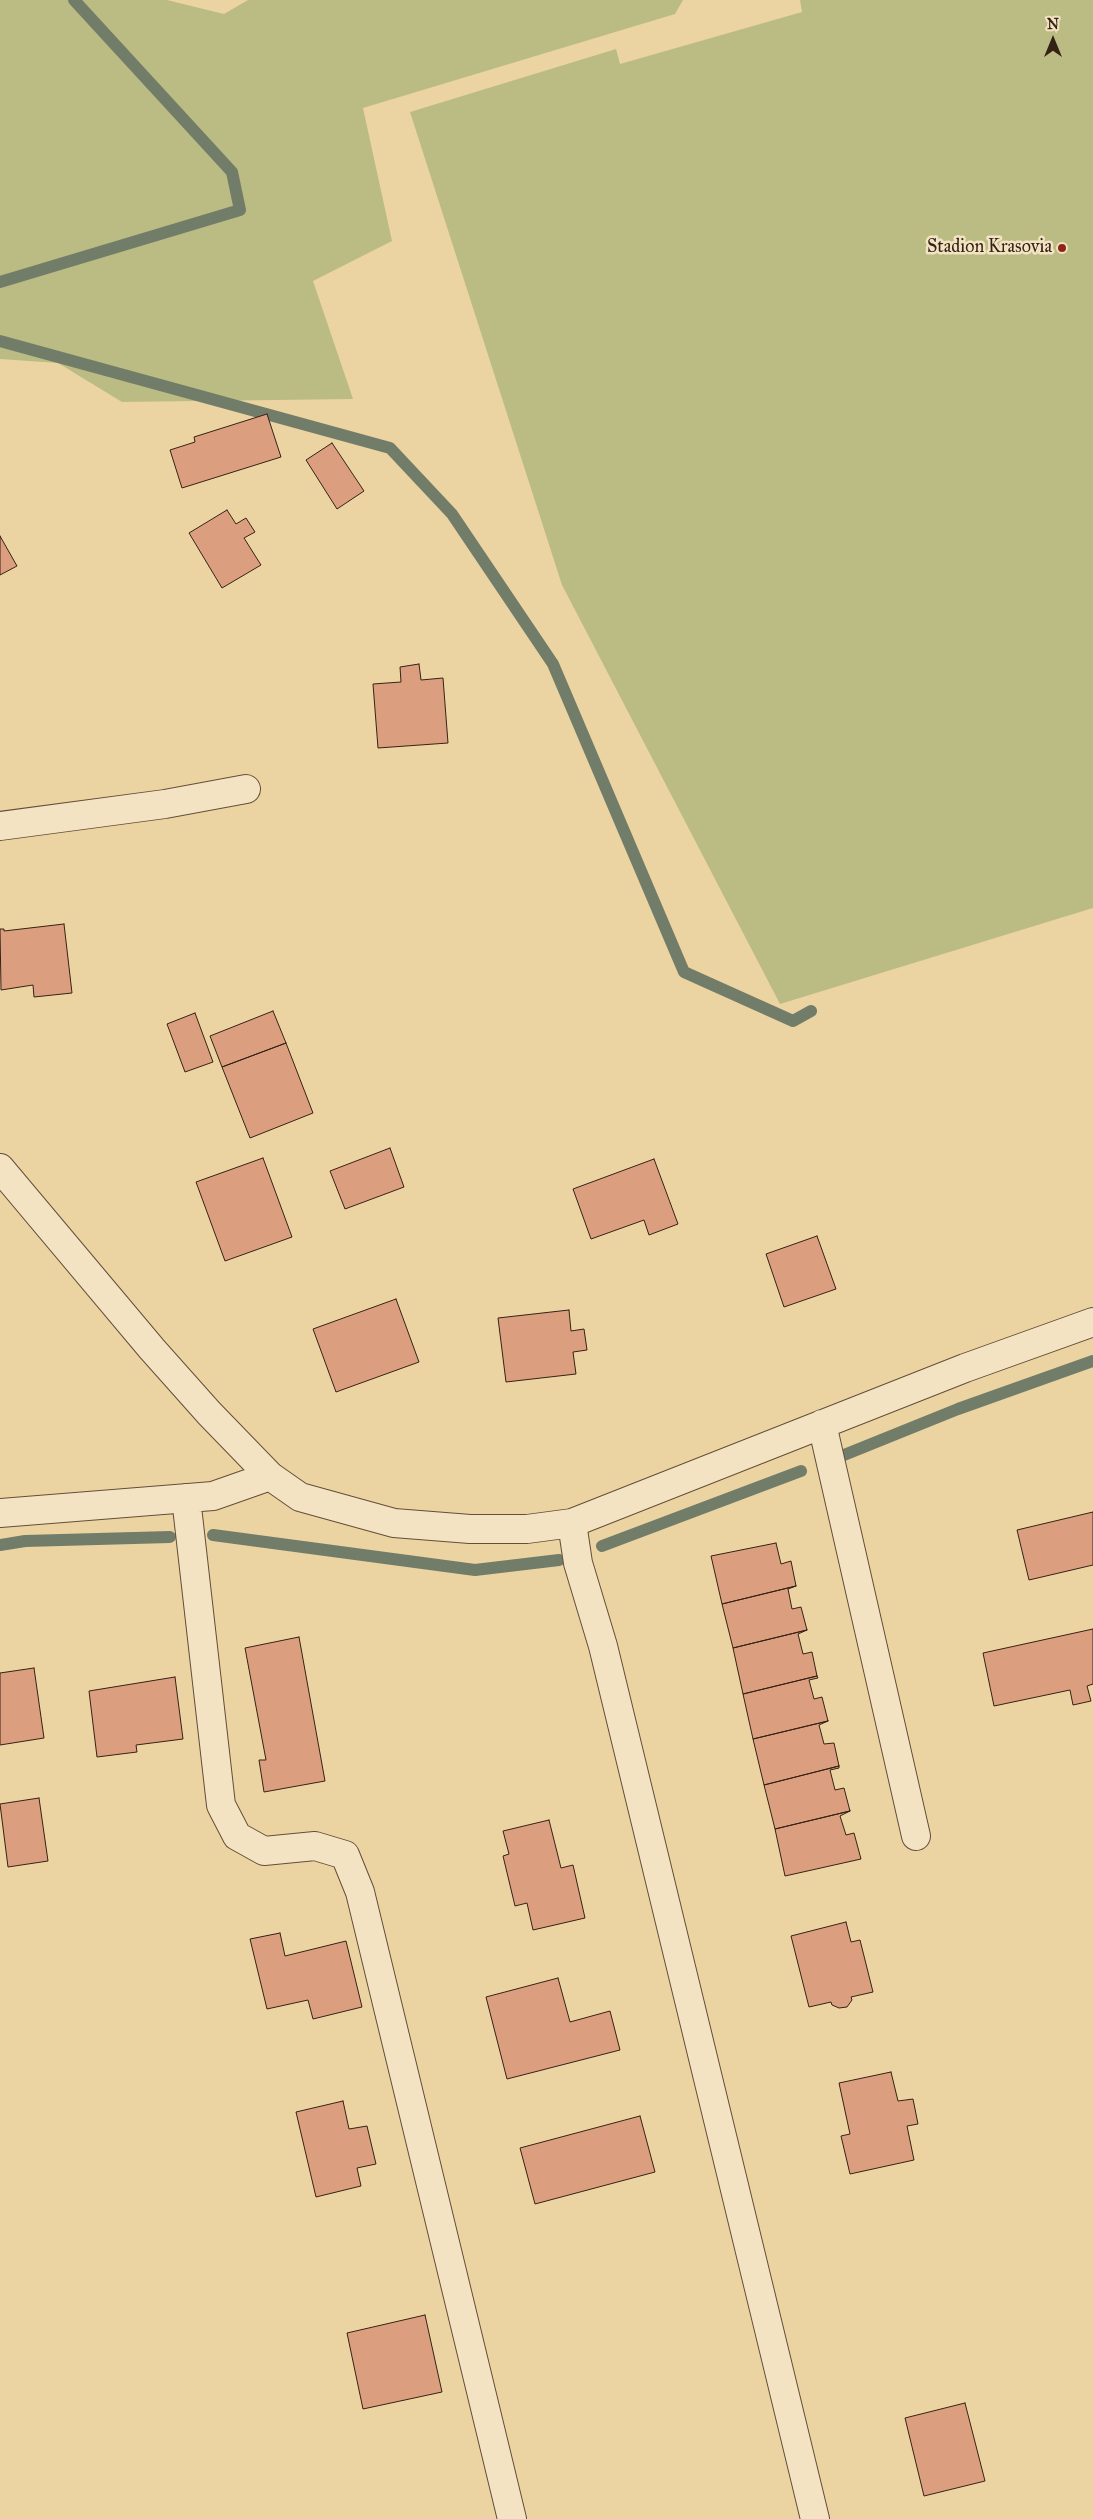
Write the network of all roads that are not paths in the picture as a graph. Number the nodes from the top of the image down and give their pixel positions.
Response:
1 (246, 789) dead end
2 (0, 826) edge
3 (0, 1168) edge
4 (1093, 1322) edge
5 (822, 1424) junction
6 (270, 1476) junction
7 (186, 1498) junction
8 (0, 1513) edge
9 (572, 1523) junction
10 (916, 1836) dead end
11 (512, 2519) edge
12 (815, 2519) edge

1 - 2 street
3 - 6 street
4 - 5 street
5 - 9 street
5 - 10 street
6 - 7 street
6 - 9 street
7 - 8 street
7 - 11 street
9 - 12 street

